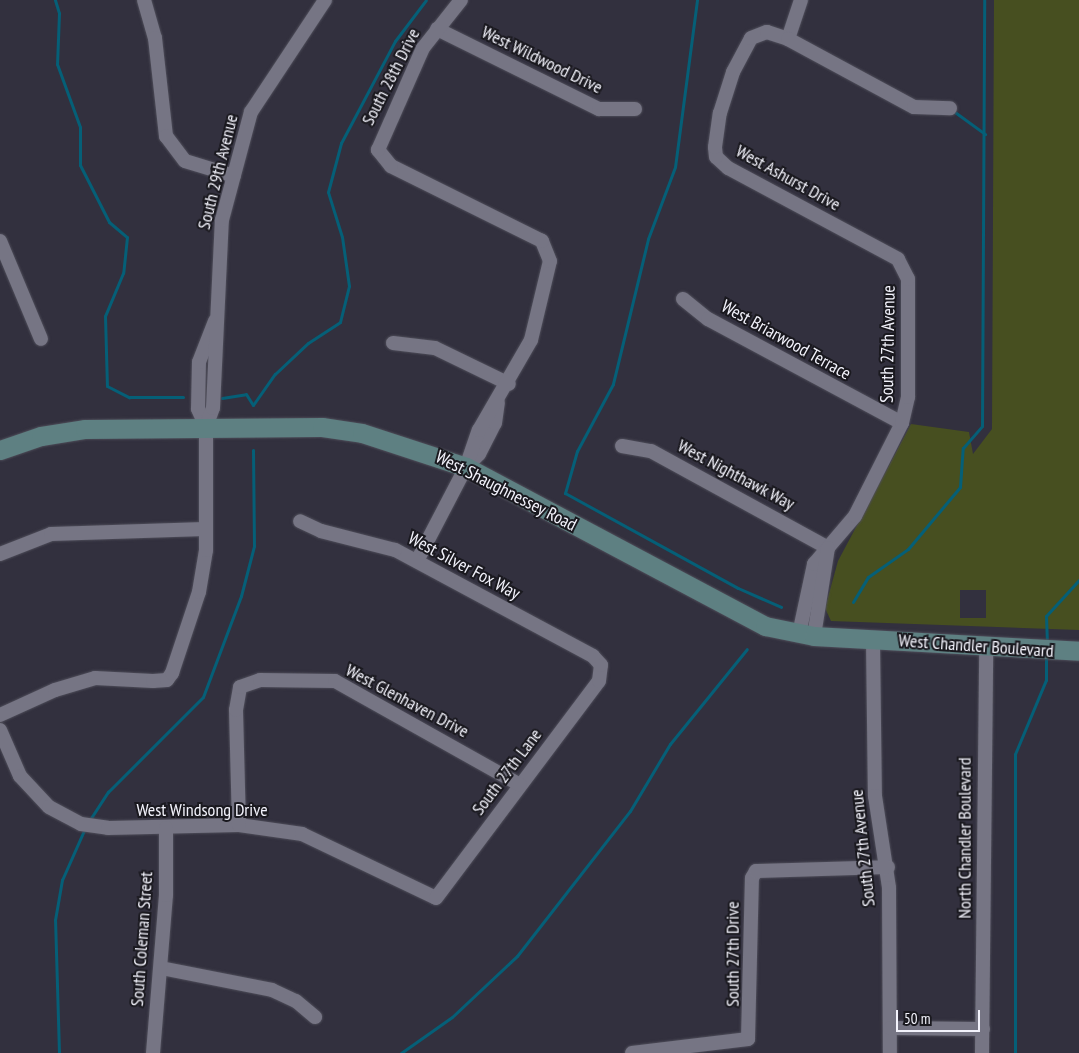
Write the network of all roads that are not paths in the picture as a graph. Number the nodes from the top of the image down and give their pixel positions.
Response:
1 (144, 0) edge
2 (325, 0) edge
3 (461, 0) edge
4 (801, 0) edge
5 (437, 29) junction
6 (788, 39) junction
7 (950, 108) dead end
8 (635, 109) dead end
9 (234, 176) junction
10 (0, 241) edge
11 (906, 268) joint
12 (683, 299) dead end
13 (217, 315) junction
14 (41, 339) dead end
15 (393, 343) dead end
16 (199, 374) junction
17 (214, 375) junction
18 (509, 384) junction
19 (902, 423) junction
20 (206, 427) junction
21 (622, 446) dead end
22 (0, 450) edge
23 (466, 467) junction
24 (300, 521) dead end
25 (206, 529) junction
26 (828, 548) junction
27 (0, 554) edge
28 (417, 561) junction
29 (818, 580) junction
30 (807, 635) junction
31 (873, 640) junction
32 (986, 647) junction
33 (1079, 651) edge
34 (602, 665) joint
35 (0, 715) edge
36 (0, 730) edge
37 (520, 785) junction
38 (239, 826) junction
39 (166, 828) junction
40 (888, 867) junction
41 (436, 898) joint
42 (161, 968) junction
43 (315, 1017) dead end
44 (890, 1028) junction
45 (982, 1029) junction
46 (153, 1053) edge
47 (632, 1053) edge
48 (890, 1053) edge
49 (982, 1053) edge

1 - 9 street
2 - 9 street, South 29th Avenue
3 - 5 street, South 28th Drive
4 - 6 street
5 - 8 street, West Wildwood Drive
5 - 18 street, South 28th Drive
6 - 7 street
6 - 11 street, West Ashurst Drive
9 - 13 street, South 29th Avenue
10 - 14 street
11 - 19 street, South 27th Avenue
12 - 19 street, West Briarwood Terrace
13 - 16 street, South 29th Avenue
13 - 17 street, South 29th Avenue
15 - 18 street
16 - 17 street
16 - 20 street, South 29th Avenue
17 - 20 street, South 29th Avenue
18 - 23 street
19 - 26 street, South 27th Avenue
20 - 22 street, West Shaughnessey Road
20 - 23 street, West Shaughnessey Road
20 - 25 street, South 29th Avenue
21 - 26 street, West Nighthawk Way
23 - 28 street
23 - 30 street, West Shaughnessey Road
24 - 28 street, West Silver Fox Way
25 - 27 street
25 - 35 street, South 29th Avenue
26 - 29 street
26 - 29 street
28 - 34 street, West Silver Fox Way
29 - 30 street
30 - 31 street, West Shaughnessey Road
31 - 32 street, West Chandler Boulevard
31 - 40 street, South 27th Avenue
32 - 33 street, West Chandler Boulevard
32 - 45 street, North Chandler Boulevard
34 - 37 street, South 27th Lane
36 - 39 street, West Windsong Drive
37 - 38 street, West Glenhaven Drive
37 - 41 street, South 27th Lane
38 - 39 street, West Windsong Drive
38 - 41 street, West Windsong Drive
39 - 42 street, South Coleman Street
40 - 44 street, South 27th Avenue
40 - 47 street, South 27th Drive
42 - 43 street
42 - 46 street, South Coleman Street
44 - 45 street
44 - 48 street, South 27th Avenue
45 - 49 street, North Chandler Boulevard

